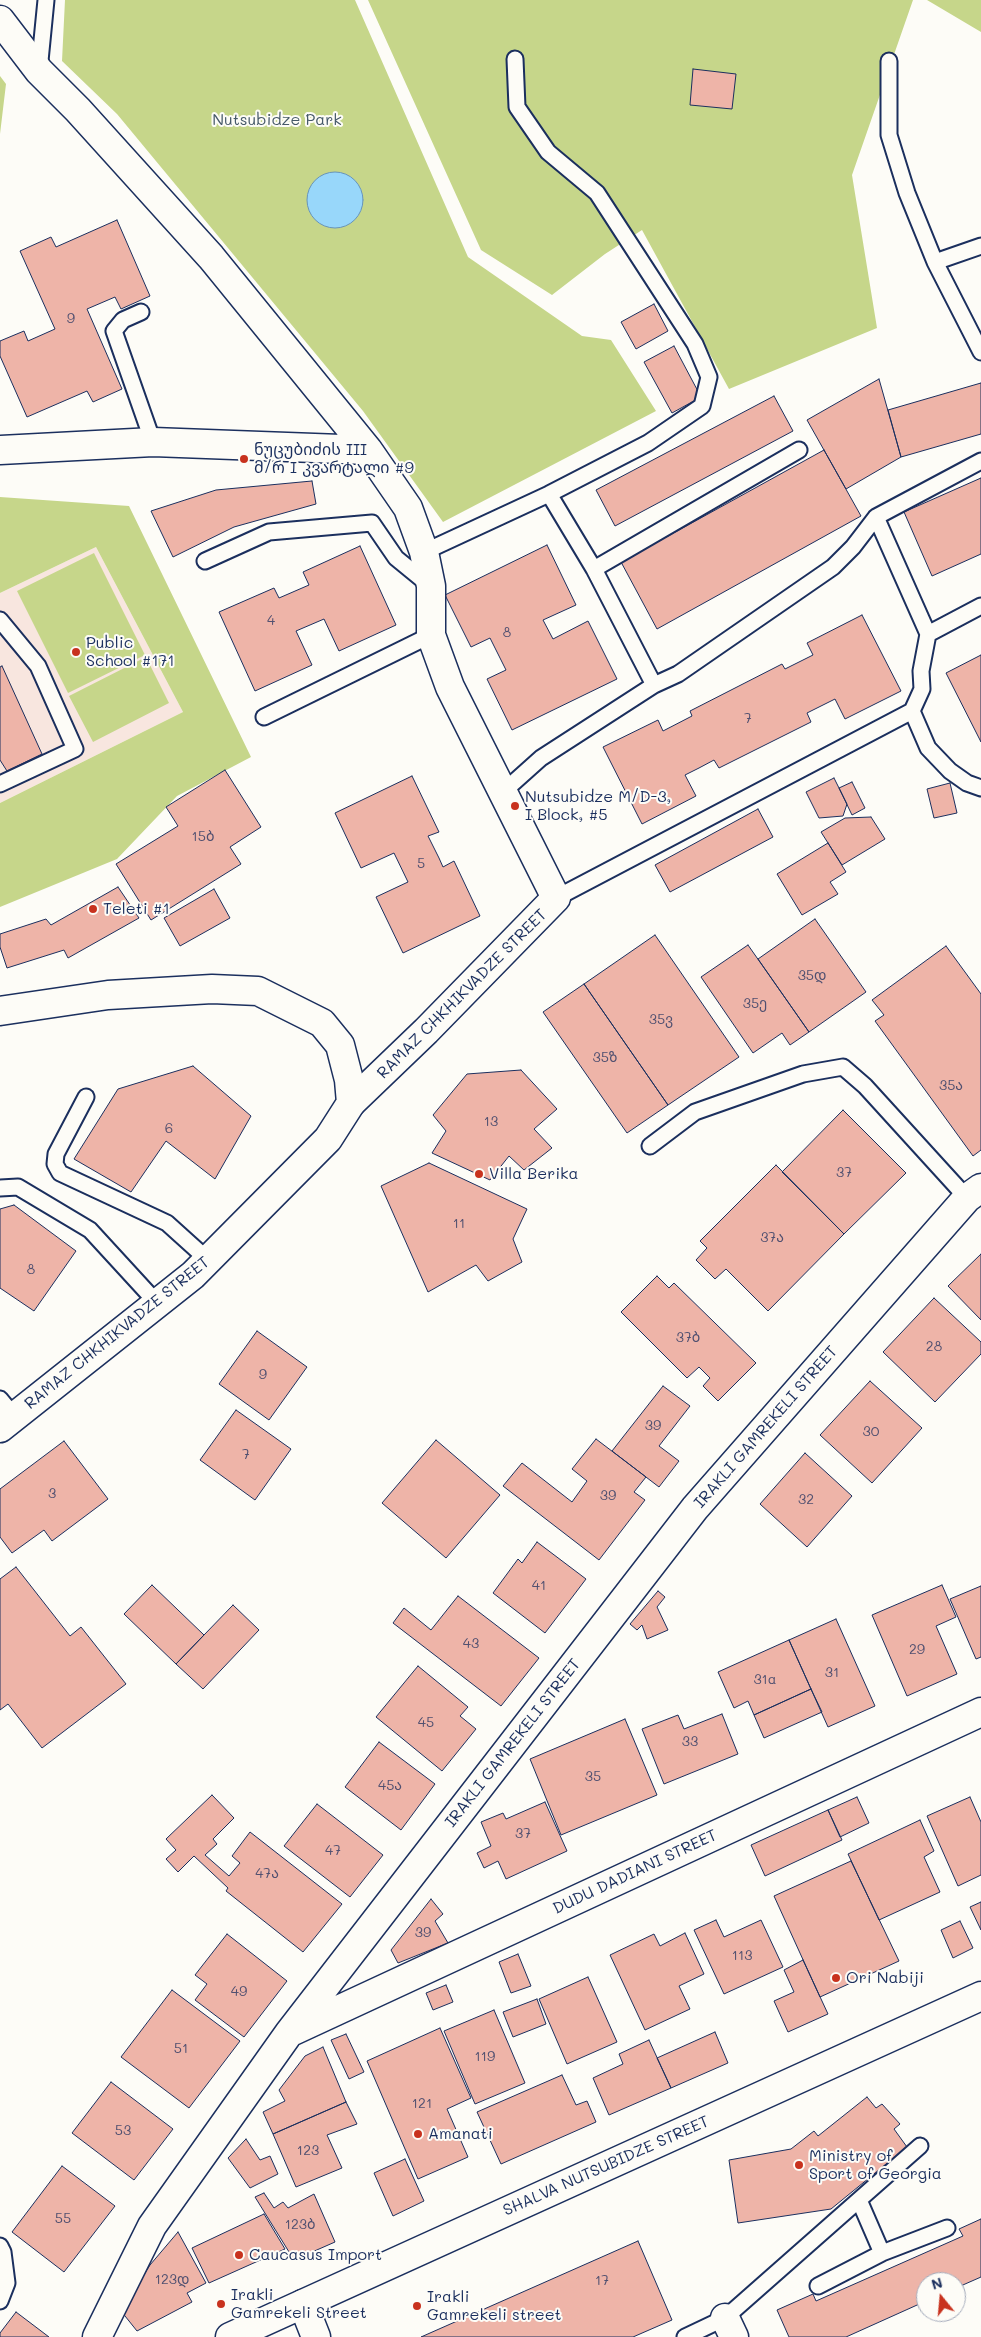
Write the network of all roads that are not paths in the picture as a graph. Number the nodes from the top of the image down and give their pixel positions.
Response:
1 (46, 0) edge
2 (0, 20) edge
3 (514, 59) dead end
4 (889, 61) dead end
5 (39, 71) junction
6 (981, 246) edge
7 (935, 262) junction
8 (141, 312) dead end
9 (981, 352) edge
10 (153, 442) junction
11 (0, 450) edge
12 (368, 450) junction
13 (799, 450) dead end
14 (981, 461) edge
15 (549, 494) junction
16 (876, 517) junction
17 (424, 552) junction
18 (205, 561) dead end
19 (594, 569) junction
20 (431, 586) junction
21 (981, 606) edge
22 (0, 620) edge
23 (928, 634) junction
24 (431, 635) junction
25 (654, 685) junction
26 (912, 711) junction
27 (264, 717) dead end
28 (0, 784) edge
29 (981, 788) edge
30 (503, 792) junction
31 (556, 898) junction
32 (0, 1011) edge
33 (86, 1097) dead end
34 (352, 1103) junction
35 (650, 1146) dead end
36 (0, 1188) edge
37 (974, 1193) edge
38 (208, 1260) junction
39 (156, 1303) junction
40 (5, 1414) edge
41 (981, 1712) edge
42 (981, 1996) edge
43 (289, 2033) junction
44 (920, 2146) dead end
45 (859, 2200) junction
46 (947, 2228) dead end
47 (0, 2246) edge
48 (882, 2253) junction
49 (818, 2286) dead end
50 (0, 2301) edge
51 (303, 2304) junction
52 (729, 2327) edge
53 (97, 2337) edge
54 (230, 2337) edge
55 (316, 2337) edge
56 (685, 2337) edge

1 - 5 lane
2 - 5 street, RAMAZ CHKHIKVADZE STREET
3 - 15 lane
4 - 7 lane
5 - 12 street, RAMAZ CHKHIKVADZE STREET
6 - 7 lane
7 - 9 lane
8 - 10 lane
10 - 11 street
10 - 12 street
12 - 17 street, RAMAZ CHKHIKVADZE STREET
13 - 19 lane
14 - 16 lane
15 - 17 lane
15 - 19 lane
16 - 23 lane
16 - 25 lane
17 - 20 street, RAMAZ CHKHIKVADZE STREET
18 - 20 lane
19 - 25 lane
20 - 24 street, RAMAZ CHKHIKVADZE STREET
21 - 23 lane
22 - 28 lane
23 - 26 lane
24 - 27 lane
24 - 30 street, RAMAZ CHKHIKVADZE STREET
25 - 30 lane
26 - 29 lane
26 - 31 lane
30 - 31 street, RAMAZ CHKHIKVADZE STREET
31 - 34 street, RAMAZ CHKHIKVADZE STREET
32 - 34 street
33 - 38 lane
34 - 38 street, RAMAZ CHKHIKVADZE STREET
35 - 37 lane
36 - 39 lane
37 - 43 street, IRAKLI GAMREKELI STREET
38 - 39 street, RAMAZ CHKHIKVADZE STREET
39 - 40 street, RAMAZ CHKHIKVADZE STREET
41 - 43 street, DUDU DADIANI STREET
42 - 51 street, SHALVA NUTSUBIDZE STREET
43 - 53 street, IRAKLI GAMREKELI STREET
44 - 45 lane
45 - 48 lane
45 - 52 lane
46 - 48 lane
47 - 50 lane
48 - 49 lane
51 - 54 street, SHALVA NUTSUBIDZE STREET
51 - 55 street
52 - 56 lane

